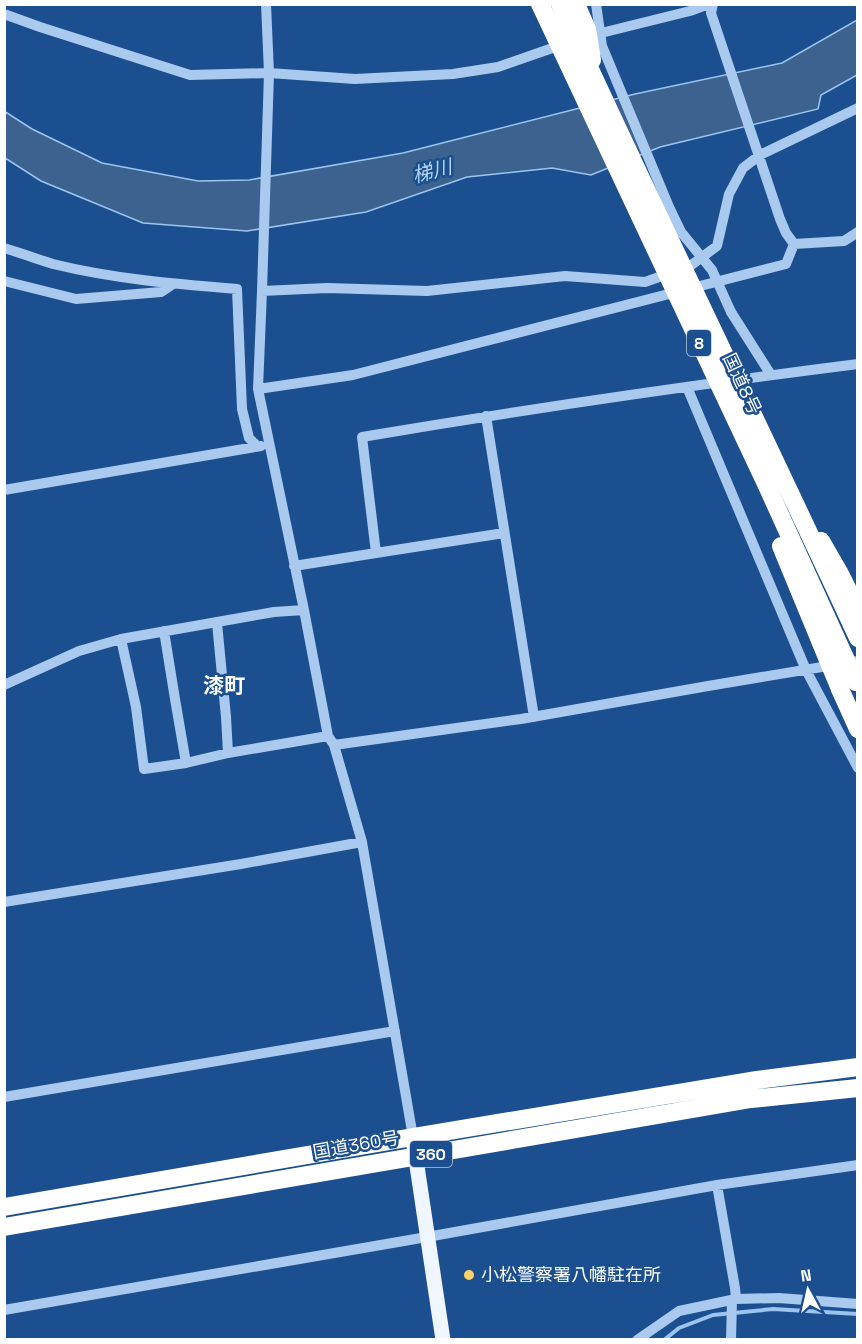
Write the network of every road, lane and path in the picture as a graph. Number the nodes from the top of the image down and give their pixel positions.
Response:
1 (266, 4) edge
2 (530, 4) edge
3 (540, 4) edge
4 (560, 4) edge
5 (576, 4) edge
6 (596, 4) edge
7 (711, 7) edge
8 (4, 14) edge
9 (269, 78) junction
10 (594, 79) junction
11 (581, 93) junction
12 (858, 108) edge
13 (759, 152) junction
14 (858, 232) edge
15 (794, 244) junction
16 (4, 248) edge
17 (4, 281) edge
18 (174, 284) junction
19 (262, 285) junction
20 (858, 364) edge
21 (771, 375) junction
22 (687, 387) junction
23 (258, 389) junction
24 (486, 416) junction
25 (270, 444) junction
26 (257, 446) junction
27 (782, 475) junction
28 (4, 490) edge
29 (504, 532) junction
30 (376, 553) junction
31 (294, 566) junction
32 (304, 610) junction
33 (858, 610) edge
34 (217, 623) junction
35 (164, 631) junction
36 (858, 638) edge
37 (121, 639) junction
38 (858, 661) edge
39 (806, 670) junction
40 (4, 685) edge
41 (851, 685) edge
42 (534, 717) junction
43 (858, 729) edge
44 (331, 740) junction
45 (228, 753) junction
46 (186, 763) junction
47 (858, 768) edge
48 (362, 842) junction
49 (4, 902) edge
50 (395, 1031) junction
51 (858, 1067) edge
52 (858, 1088) edge
53 (4, 1097) edge
54 (413, 1137) junction
55 (416, 1156) junction
56 (858, 1165) edge
57 (717, 1185) junction
58 (4, 1207) edge
59 (4, 1227) edge
60 (427, 1237) junction
61 (858, 1304) edge
62 (733, 1306) junction
63 (4, 1310) edge
64 (443, 1340) edge
65 (637, 1340) edge
66 (731, 1340) edge

1 - 9 street
2 - 11 highway, bridge
3 - 11 highway, 国道8号 / 8, bridge
4 - 10 highway, 国道8号 / 8, bridge
5 - 10 highway, bridge
6 - 21 street, bridge
7 - 9 street
7 - 13 street
8 - 9 street
9 - 19 street
10 - 27 highway, 国道8号 / 8, bridge
11 - 41 highway, 国道8号 / 8, bridge
12 - 13 street
13 - 15 street
13 - 19 street
14 - 15 street
15 - 23 street
16 - 18 street
17 - 18 street
18 - 26 street
19 - 23 street
20 - 21 street
21 - 22 street
22 - 24 street
22 - 39 street
23 - 25 street
24 - 29 street
24 - 30 street
25 - 26 street
25 - 31 street
26 - 28 street
27 - 33 highway, bridge
27 - 36 highway, 国道8号 / 8, bridge
29 - 30 street
29 - 42 street
30 - 31 street
31 - 32 street
32 - 34 street
32 - 44 street
34 - 35 street
34 - 45 street
35 - 37 street
35 - 46 street
37 - 40 street
37 - 46 street
38 - 39 street
39 - 42 street
39 - 47 street
41 - 43 highway, 国道8号
42 - 44 street
44 - 45 street
44 - 48 street
45 - 46 street
48 - 49 street
48 - 50 street
50 - 53 street
50 - 54 street
51 - 54 highway, 国道360号 / 360
52 - 55 highway, 国道360号 / 360
54 - 55 main road
54 - 58 highway, 国道360号 / 360
55 - 59 highway, 国道360号 / 360
55 - 60 main road
56 - 57 street
57 - 60 street
57 - 62 street
60 - 63 street
60 - 64 main road
61 - 62 street
62 - 65 street
62 - 66 street

